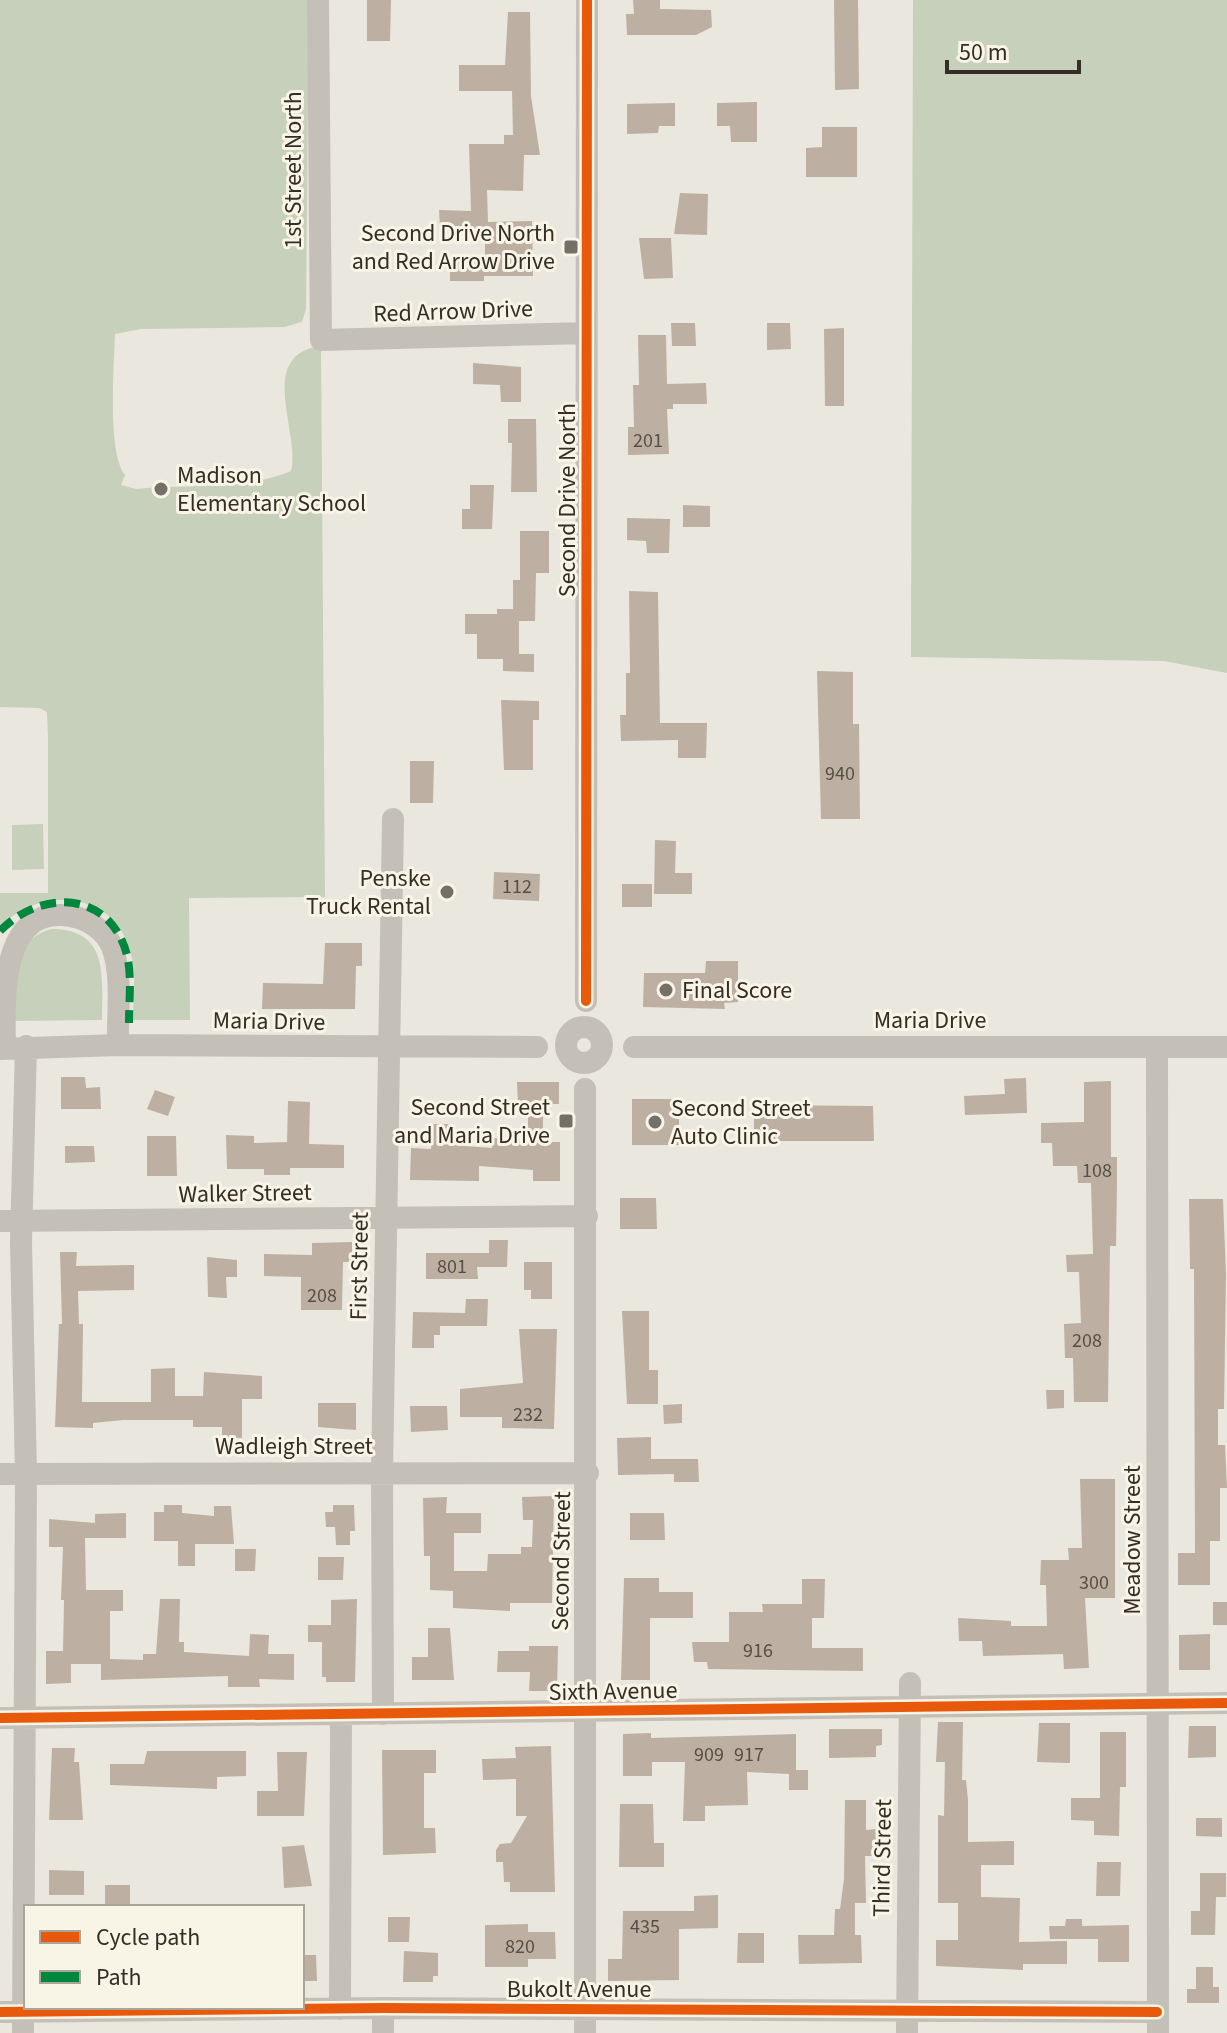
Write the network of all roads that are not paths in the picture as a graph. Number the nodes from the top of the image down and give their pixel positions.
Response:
1 (318, 0) edge
2 (587, 0) edge
3 (586, 333) junction
4 (321, 340) joint
5 (393, 819) dead end
6 (118, 1045) junction
7 (584, 1045) junction
8 (1157, 1047) junction
9 (1227, 1047) edge
10 (10, 1048) edge
11 (388, 1048) junction
12 (587, 1216) junction
13 (387, 1217) junction
14 (11, 1220) edge
15 (382, 1472) junction
16 (588, 1473) junction
17 (0, 1474) edge
18 (26, 1474) junction
19 (910, 1683) dead end
20 (1227, 1703) edge
21 (1159, 1704) junction
22 (910, 1708) junction
23 (585, 1711) junction
24 (383, 1714) junction
25 (341, 1716) junction
26 (0, 1718) edge
27 (24, 1718) junction
28 (383, 2008) junction
29 (340, 2009) junction
30 (585, 2009) junction
31 (907, 2009) junction
32 (0, 2012) edge
33 (23, 2022) edge
34 (1158, 2023) edge
35 (383, 2033) edge
36 (585, 2033) edge
37 (907, 2033) edge

1 - 4 street, 1st Street North
2 - 3 street, Second Drive North
3 - 4 street, Red Arrow Drive
3 - 7 street, Second Drive North
5 - 11 street, First Street
6 - 10 street, Maria Drive
6 - 10 street
6 - 11 street, Maria Drive
7 - 8 street, Maria Drive
7 - 11 street, Maria Drive
7 - 12 street, Second Street
8 - 9 street, Maria Drive
8 - 21 street, Meadow Street
10 - 14 street
11 - 13 street, First Street
12 - 13 street, Walker Street
12 - 16 street, Second Street
13 - 14 street, Walker Street
13 - 15 street, First Street
14 - 18 street
15 - 16 street, Wadleigh Street
15 - 18 street, Wadleigh Street
15 - 24 street, First Street
16 - 23 street, Second Street
17 - 18 street, Wadleigh Street
18 - 27 street
19 - 22 street, Third Street
20 - 21 street, Sixth Avenue
21 - 22 street, Sixth Avenue
21 - 34 street, Meadow Street
22 - 23 street, Sixth Avenue
22 - 31 street, Third Street
23 - 24 street, Sixth Avenue
23 - 30 street, Second Street
24 - 25 street, Sixth Avenue
25 - 27 street, Sixth Avenue
25 - 29 street
26 - 27 street, Sixth Avenue
27 - 33 street
28 - 29 street, Bukolt Avenue
28 - 30 street, Bukolt Avenue
28 - 35 street
29 - 33 street, Bukolt Avenue
30 - 31 street, Bukolt Avenue
30 - 36 street, Second Street
31 - 34 street, Bukolt Avenue
31 - 37 street, Third Street
32 - 33 street, Bukolt Avenue

